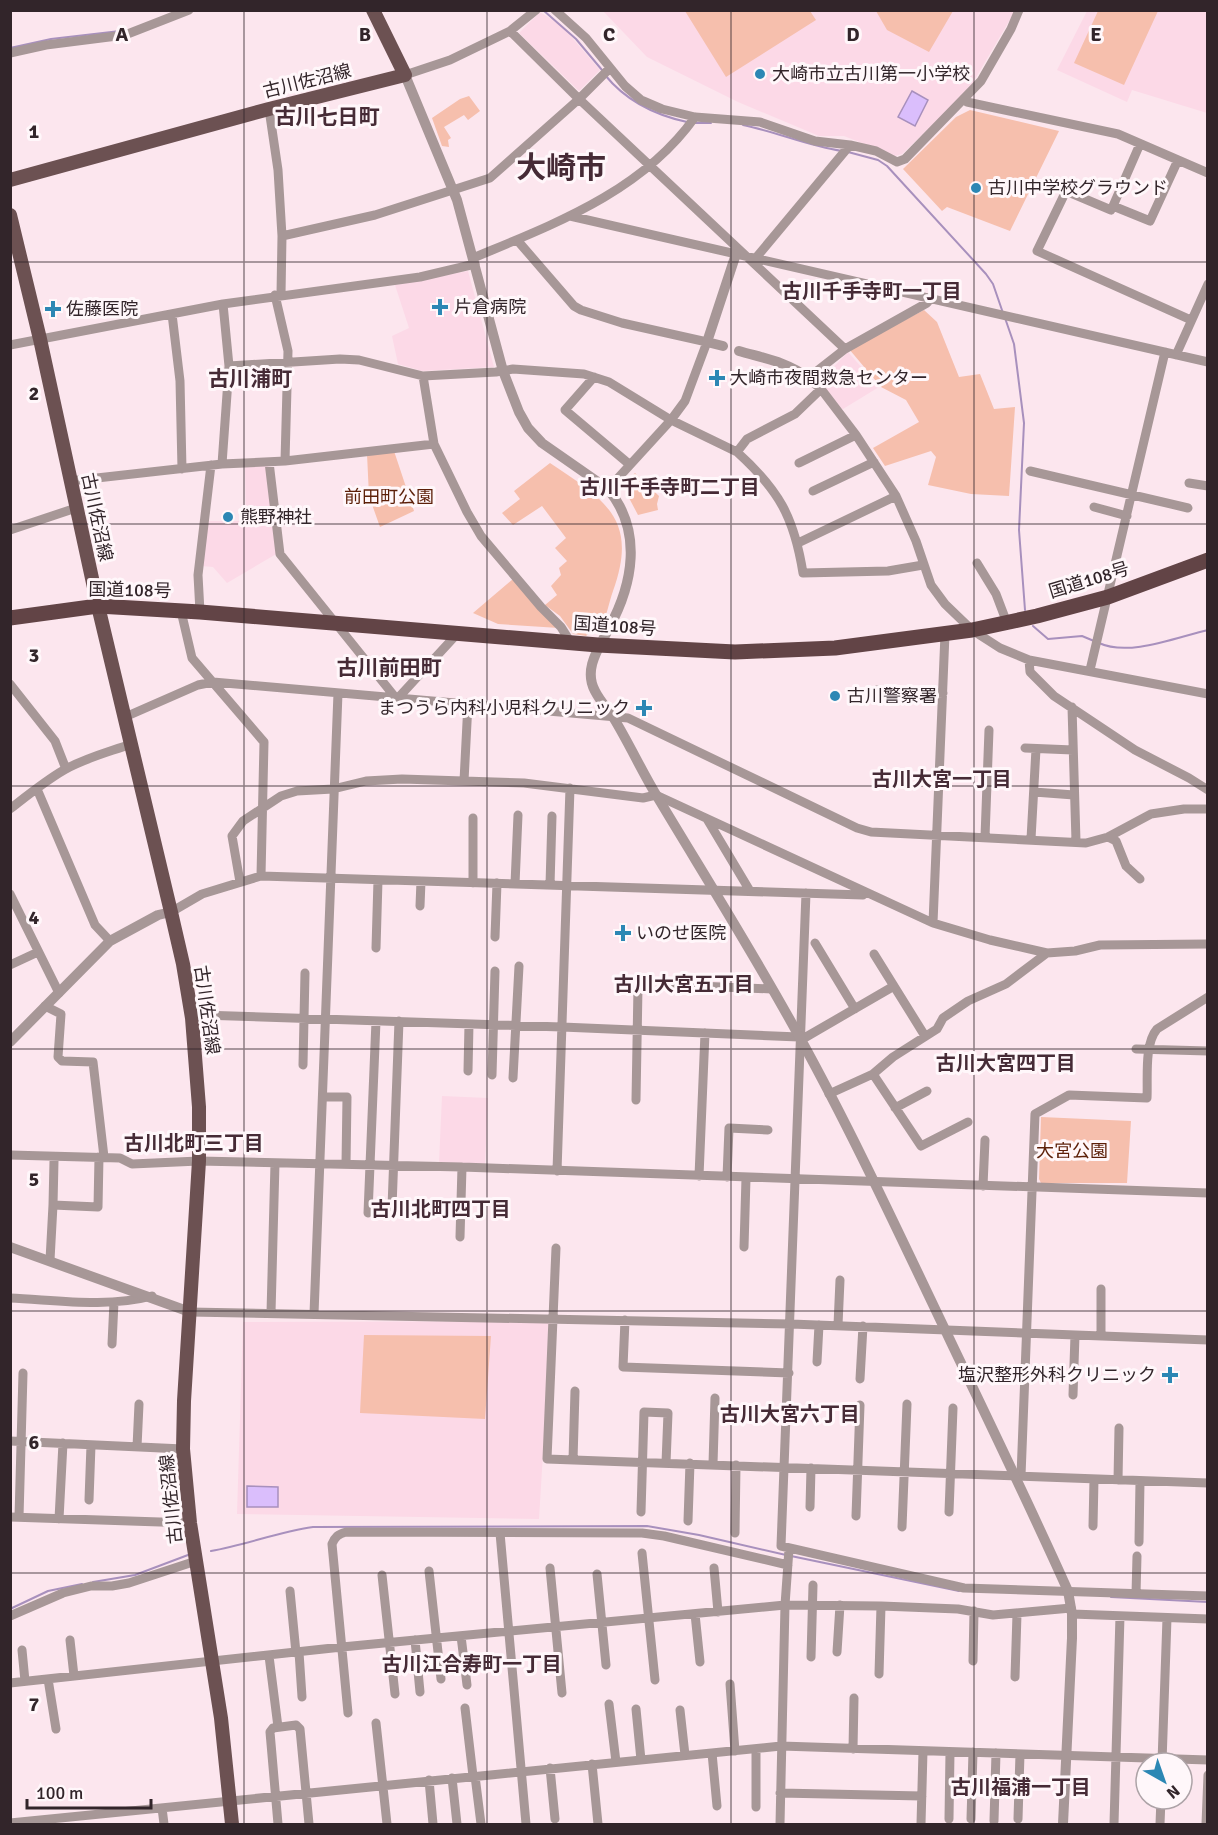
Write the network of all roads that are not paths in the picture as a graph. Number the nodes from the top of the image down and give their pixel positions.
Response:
1 (189, 10) edge
2 (373, 10) edge
3 (536, 10) edge
4 (555, 10) edge
5 (1018, 10) edge
6 (510, 31) junction
7 (10, 53) edge
8 (606, 72) junction
9 (405, 75) junction
10 (579, 99) junction
11 (967, 102) dead end
12 (269, 109) junction
13 (692, 120) junction
14 (1140, 144) junction
15 (846, 150) junction
16 (1178, 160) junction
17 (651, 165) junction
18 (1208, 173) edge
19 (10, 180) edge
20 (453, 189) junction
21 (1113, 206) junction
22 (10, 215) edge
23 (570, 216) junction
24 (282, 236) junction
25 (517, 240) junction
26 (736, 254) junction
27 (752, 258) junction
28 (474, 261) junction
29 (1208, 284) edge
30 (278, 295) junction
31 (931, 298) junction
32 (223, 304) junction
33 (172, 314) junction
34 (1191, 320) junction
35 (40, 339) junction
36 (707, 342) junction
37 (10, 345) edge
38 (723, 346) dead end
39 (845, 349) junction
40 (739, 351) dead end
41 (1165, 352) junction
42 (1176, 355) junction
43 (288, 361) junction
44 (1208, 362) edge
45 (229, 366) junction
46 (503, 371) junction
47 (423, 376) junction
48 (594, 377) junction
49 (808, 378) junction
50 (821, 389) junction
51 (671, 420) junction
52 (856, 435) junction
53 (434, 444) junction
54 (737, 452) junction
55 (285, 461) junction
56 (269, 462) junction
57 (874, 462) junction
58 (799, 463) dead end
59 (222, 464) junction
60 (629, 464) junction
61 (211, 465) junction
62 (182, 468) junction
63 (1030, 471) dead end
64 (70, 481) junction
65 (1189, 483) dead end
66 (1208, 486) edge
67 (608, 489) junction
68 (813, 491) dead end
69 (1132, 495) junction
70 (896, 496) junction
71 (1094, 507) dead end
72 (76, 508) junction
73 (1188, 508) dead end
74 (1127, 516) junction
75 (10, 530) edge
76 (798, 543) junction
77 (1208, 560) edge
78 (977, 563) dead end
79 (923, 565) junction
80 (1108, 597) junction
81 (98, 606) junction
82 (181, 610) junction
83 (200, 612) junction
84 (10, 618) edge
85 (1007, 622) junction
86 (336, 624) junction
87 (972, 630) junction
88 (457, 634) junction
89 (945, 634) junction
90 (571, 643) junction
91 (598, 645) junction
92 (1029, 660) junction
93 (1090, 670) junction
94 (213, 682) junction
95 (10, 684) edge
96 (877, 690) dead end
97 (338, 693) junction
98 (943, 693) junction
99 (1208, 694) edge
100 (397, 697) junction
101 (468, 704) junction
102 (1072, 708) junction
103 (612, 715) junction
104 (125, 717) junction
105 (989, 730) dead end
106 (131, 744) junction
107 (1073, 750) junction
108 (66, 769) junction
109 (464, 781) junction
110 (570, 788) junction
111 (37, 789) junction
112 (333, 789) junction
113 (1208, 790) edge
114 (1034, 792) junction
115 (656, 795) junction
116 (1074, 795) junction
117 (263, 806) junction
118 (10, 809) edge
119 (1208, 809) edge
120 (518, 815) dead end
121 (552, 816) dead end
122 (473, 818) dead end
123 (706, 819) junction
124 (937, 834) junction
125 (985, 837) junction
126 (1108, 837) junction
127 (1031, 839) junction
128 (1076, 841) junction
129 (261, 876) junction
130 (330, 878) junction
131 (1135, 878) dead end
132 (378, 880) junction
133 (421, 881) junction
134 (240, 882) junction
135 (472, 882) junction
136 (497, 883) junction
137 (515, 884) junction
138 (550, 885) junction
139 (567, 885) junction
140 (715, 890) junction
141 (750, 891) junction
142 (806, 893) junction
143 (10, 894) edge
144 (868, 895) junction
145 (420, 906) dead end
146 (14, 908) edge
147 (171, 912) junction
148 (933, 923) junction
149 (495, 937) dead end
150 (110, 941) junction
151 (814, 943) dead end
152 (1208, 944) edge
153 (376, 948) dead end
154 (38, 952) junction
155 (1047, 953) junction
156 (874, 954) dead end
157 (10, 965) edge
158 (519, 966) dead end
159 (495, 971) dead end
160 (305, 973) dead end
161 (673, 985) dead end
162 (894, 986) junction
163 (638, 987) dead end
164 (772, 989) junction
165 (59, 993) junction
166 (1208, 997) edge
167 (45, 1006) junction
168 (855, 1009) junction
169 (192, 1018) junction
170 (304, 1018) junction
171 (326, 1019) junction
172 (376, 1021) junction
173 (399, 1022) junction
174 (469, 1024) junction
175 (494, 1024) junction
176 (517, 1025) junction
177 (562, 1027) junction
178 (637, 1030) junction
179 (705, 1033) junction
180 (925, 1036) junction
181 (800, 1037) junction
182 (10, 1042) edge
183 (1136, 1049) dead end
184 (1149, 1049) junction
185 (1208, 1051) edge
186 (303, 1065) dead end
187 (468, 1071) dead end
188 (873, 1074) junction
189 (492, 1075) dead end
190 (513, 1078) dead end
191 (927, 1091) dead end
192 (829, 1094) junction
193 (323, 1097) junction
194 (636, 1100) dead end
195 (895, 1108) junction
196 (968, 1122) dead end
197 (768, 1130) dead end
198 (985, 1140) dead end
199 (10, 1155) edge
200 (101, 1157) junction
201 (54, 1161) dead end
202 (199, 1161) junction
203 (275, 1162) junction
204 (320, 1163) junction
205 (346, 1164) junction
206 (370, 1165) junction
207 (394, 1165) junction
208 (462, 1167) junction
209 (557, 1170) junction
210 (699, 1176) junction
211 (727, 1177) junction
212 (746, 1178) junction
213 (796, 1180) junction
214 (874, 1182) junction
215 (983, 1186) junction
216 (1032, 1188) junction
217 (1208, 1193) edge
218 (53, 1205) junction
219 (392, 1207) dead end
220 (368, 1214) dead end
221 (460, 1237) dead end
222 (10, 1247) edge
223 (744, 1247) dead end
224 (555, 1248) dead end
225 (50, 1260) junction
226 (840, 1280) dead end
227 (1101, 1289) dead end
228 (152, 1296) junction
229 (10, 1298) edge
230 (114, 1302) junction
231 (190, 1312) junction
232 (271, 1313) junction
233 (314, 1314) junction
234 (553, 1319) junction
235 (625, 1320) junction
236 (791, 1324) junction
237 (819, 1325) junction
238 (838, 1325) junction
239 (863, 1326) junction
240 (945, 1329) junction
241 (1026, 1333) junction
242 (1076, 1335) junction
243 (1101, 1336) junction
244 (1208, 1340) edge
245 (112, 1344) dead end
246 (817, 1362) dead end
247 (23, 1373) dead end
248 (789, 1373) junction
249 (860, 1379) dead end
250 (575, 1391) dead end
251 (1073, 1395) dead end
252 (715, 1398) dead end
253 (139, 1404) dead end
254 (907, 1404) dead end
255 (860, 1405) dead end
256 (953, 1408) dead end
257 (1119, 1428) dead end
258 (16, 1442) edge
259 (63, 1443) junction
260 (91, 1445) junction
261 (137, 1447) junction
262 (183, 1449) junction
263 (573, 1460) junction
264 (643, 1462) junction
265 (666, 1463) junction
266 (690, 1463) junction
267 (713, 1464) junction
268 (736, 1465) junction
269 (784, 1467) junction
270 (812, 1468) junction
271 (858, 1469) junction
272 (904, 1471) junction
273 (950, 1473) junction
274 (1018, 1476) junction
275 (1094, 1479) junction
276 (1118, 1480) junction
277 (1140, 1481) junction
278 (1208, 1483) edge
279 (89, 1500) dead end
280 (810, 1507) dead end
281 (641, 1512) dead end
282 (949, 1512) dead end
283 (856, 1516) dead end
284 (15, 1517) edge
285 (59, 1519) junction
286 (688, 1521) dead end
287 (190, 1524) junction
288 (1093, 1526) dead end
289 (902, 1527) dead end
290 (500, 1533) junction
291 (735, 1533) dead end
292 (1139, 1542) dead end
293 (789, 1549) junction
294 (642, 1553) dead end
295 (1137, 1556) dead end
296 (196, 1561) junction
297 (788, 1563) junction
298 (550, 1568) dead end
299 (714, 1568) dead end
300 (429, 1570) dead end
301 (597, 1574) dead end
302 (382, 1575) dead end
303 (813, 1585) dead end
304 (290, 1591) dead end
305 (1136, 1594) junction
306 (1208, 1596) edge
307 (1070, 1602) junction
308 (785, 1605) junction
309 (812, 1605) junction
310 (840, 1605) junction
311 (881, 1605) junction
312 (974, 1611) junction
313 (718, 1612) junction
314 (695, 1614) junction
315 (1017, 1614) junction
316 (10, 1616) edge
317 (1120, 1616) junction
318 (648, 1618) junction
319 (1167, 1618) junction
320 (1208, 1619) edge
321 (602, 1623) junction
322 (555, 1627) junction
323 (509, 1632) junction
324 (461, 1636) junction
325 (437, 1638) junction
326 (70, 1640) dead end
327 (415, 1640) junction
328 (389, 1643) junction
329 (342, 1647) junction
330 (22, 1650) dead end
331 (297, 1652) junction
332 (837, 1652) dead end
333 (269, 1656) junction
334 (811, 1658) dead end
335 (973, 1660) dead end
336 (212, 1662) junction
337 (700, 1662) dead end
338 (606, 1665) dead end
339 (879, 1674) dead end
340 (74, 1676) junction
341 (1015, 1677) dead end
342 (48, 1679) junction
343 (441, 1679) dead end
344 (655, 1680) dead end
345 (25, 1681) junction
346 (10, 1683) edge
347 (730, 1684) dead end
348 (466, 1685) dead end
349 (420, 1692) dead end
350 (562, 1693) dead end
351 (395, 1694) dead end
352 (302, 1697) dead end
353 (854, 1698) dead end
354 (609, 1704) dead end
355 (465, 1708) dead end
356 (636, 1709) dead end
357 (680, 1710) dead end
358 (348, 1713) dead end
359 (376, 1723) dead end
360 (278, 1727) junction
361 (56, 1729) dead end
362 (781, 1746) junction
363 (756, 1749) junction
364 (853, 1749) junction
365 (735, 1751) junction
366 (923, 1751) junction
367 (1162, 1751) edge
368 (950, 1752) junction
369 (973, 1752) junction
370 (712, 1753) junction
371 (996, 1753) junction
372 (1020, 1754) junction
373 (685, 1755) junction
374 (1066, 1755) junction
375 (1116, 1757) junction
376 (1134, 1759) edge
377 (641, 1760) junction
378 (616, 1762) junction
379 (592, 1764) junction
380 (550, 1768) junction
381 (521, 1771) junction
382 (1208, 1775) edge
383 (474, 1776) junction
384 (452, 1778) junction
385 (429, 1780) junction
386 (383, 1785) junction
387 (306, 1793) junction
388 (780, 1793) junction
389 (276, 1796) junction
390 (922, 1796) junction
391 (230, 1802) junction
392 (1207, 1804) edge
393 (717, 1806) dead end
394 (756, 1807) dead end
395 (162, 1808) junction
396 (555, 1819) dead end
397 (971, 1819) dead end
398 (1018, 1819) dead end
399 (949, 1820) dead end
400 (65, 1821) edge
401 (994, 1821) dead end
402 (10, 1823) edge
403 (164, 1824) edge
404 (232, 1824) edge
405 (279, 1824) edge
406 (309, 1824) edge
407 (387, 1824) edge
408 (433, 1824) edge
409 (457, 1824) edge
410 (481, 1824) edge
411 (526, 1824) edge
412 (598, 1824) edge
413 (780, 1824) edge
414 (921, 1824) edge
415 (1063, 1824) edge
416 (1114, 1824) edge
417 (1206, 1824) edge

1 - 7 street
2 - 9 main road
3 - 6 street
4 - 8 street
5 - 15 street
6 - 9 street
6 - 10 street
8 - 10 street
8 - 13 street
9 - 12 main road, 古川佐沼線
9 - 20 street
10 - 17 street
10 - 20 street
11 - 14 street
12 - 19 main road, 古川佐沼線
12 - 24 street
13 - 15 street
13 - 17 street
14 - 16 street
14 - 21 street
15 - 27 street
16 - 18 street
16 - 21 street
17 - 23 street
17 - 27 street
20 - 24 street
20 - 28 street
21 - 34 street
22 - 35 main road, 古川佐沼線
23 - 25 street
23 - 26 street
24 - 30 street
25 - 28 street
25 - 36 street
26 - 27 street
26 - 36 street
27 - 31 street
27 - 39 street
28 - 30 street
28 - 46 street
29 - 34 street
30 - 32 street
30 - 43 street
31 - 39 street
31 - 41 street
32 - 33 street
32 - 45 street
33 - 35 street
33 - 62 street
34 - 42 street
35 - 37 street
35 - 64 main road, 古川佐沼線
36 - 38 street
36 - 51 street
39 - 49 street
40 - 49 street
41 - 42 street
41 - 69 street
42 - 44 street
43 - 45 street
43 - 47 street
43 - 55 street
45 - 59 street
46 - 47 street
46 - 48 street
46 - 67 street
47 - 53 street
48 - 51 street
48 - 60 street
49 - 50 street
50 - 52 street
50 - 54 street
51 - 54 street
51 - 60 street
52 - 57 street
52 - 58 street
53 - 55 street
53 - 90 street
54 - 76 street
55 - 56 street
56 - 59 street
56 - 86 street
57 - 68 street
57 - 70 street
59 - 61 street
60 - 67 street
61 - 62 street
61 - 83 street
62 - 64 street
63 - 69 street
64 - 72 main road, 古川佐沼線
65 - 66 street
67 - 91 street
69 - 73 street
69 - 74 street
70 - 76 street
70 - 79 street
71 - 74 street
72 - 75 street
72 - 81 main road, 古川佐沼線
74 - 80 street
76 - 79 street
77 - 80 highway, 国道108号
78 - 85 street
79 - 87 street
80 - 85 highway, 国道108号
80 - 93 street
81 - 82 highway, 国道108号
81 - 84 highway, 国道108号
81 - 104 main road, 古川佐沼線
82 - 83 highway, 国道108号
82 - 94 street
83 - 86 highway, 国道108号
85 - 87 highway, 国道108号
86 - 88 highway, 国道108号
86 - 100 street
87 - 89 highway, 国道108号
87 - 92 street
88 - 90 highway, 国道108号
88 - 100 street
89 - 91 highway, 国道108号
89 - 98 street
90 - 91 highway, 国道108号
91 - 103 street
92 - 93 street
92 - 102 street
93 - 99 street
94 - 97 street
94 - 104 street
94 - 117 street
95 - 108 street
96 - 98 street
97 - 100 street
97 - 112 street
98 - 124 street
100 - 101 street
101 - 103 street
101 - 109 street
102 - 107 street
102 - 113 street
103 - 115 street
103 - 124 street
104 - 106 main road, 古川佐沼線
105 - 125 street
106 - 108 street
106 - 147 main road, 古川佐沼線
107 - 114 street
107 - 116 street
108 - 111 street
109 - 110 street
109 - 112 street
110 - 115 street
110 - 139 street
111 - 118 street
111 - 150 street
112 - 117 street
112 - 130 street
114 - 116 street
114 - 127 street
115 - 123 street
115 - 140 street
116 - 128 street
117 - 129 street
117 - 134 street
119 - 126 street
120 - 137 street
121 - 138 street
122 - 135 street
123 - 141 street
123 - 144 street
124 - 125 street
124 - 148 street
125 - 127 street
126 - 128 street
126 - 131 street
127 - 128 street
129 - 130 street
129 - 134 street
130 - 132 street
130 - 171 street
132 - 133 street
132 - 153 street
133 - 135 street
133 - 145 street
134 - 147 street
135 - 136 street
136 - 137 street
136 - 149 street
137 - 138 street
138 - 139 street
139 - 140 street
139 - 177 street
140 - 141 street
140 - 164 street
141 - 142 street
142 - 144 street
142 - 181 street
143 - 146 street
144 - 148 street
146 - 154 street
147 - 150 street
147 - 169 main road, 古川佐沼線
148 - 155 street
150 - 165 street
151 - 168 street
152 - 155 street
154 - 157 street
154 - 165 street
155 - 180 street
156 - 162 street
158 - 176 street
159 - 175 street
160 - 170 street
161 - 164 street
162 - 168 street
162 - 180 street
163 - 178 street
164 - 181 street
165 - 167 street
166 - 184 street
167 - 182 street
167 - 200 street
168 - 181 street
169 - 170 street
169 - 202 main road, 古川佐沼線
170 - 171 street
170 - 186 street
171 - 172 street
171 - 193 street
172 - 173 street
172 - 206 street
173 - 174 street
173 - 207 street
174 - 175 street
174 - 187 street
175 - 176 street
175 - 189 street
176 - 177 street
176 - 190 street
177 - 178 street
177 - 209 street
178 - 179 street
178 - 194 street
179 - 181 street
179 - 210 street
180 - 188 street
181 - 192 street
181 - 213 street
183 - 184 street
184 - 185 street
184 - 216 street
188 - 192 street
188 - 195 street
191 - 195 street
192 - 214 street
193 - 204 street
193 - 205 street
195 - 196 street
197 - 211 street
198 - 215 street
199 - 200 street
200 - 202 street
200 - 218 street
201 - 218 street
202 - 203 street
202 - 231 main road, 古川佐沼線
203 - 204 street
203 - 232 street
204 - 205 street
204 - 233 street
205 - 206 street
206 - 207 street
206 - 220 street
207 - 208 street
207 - 219 street
208 - 209 street
208 - 221 street
209 - 210 street
210 - 211 street
211 - 212 street
212 - 213 street
212 - 223 street
213 - 214 street
213 - 236 street
214 - 215 street
214 - 240 street
215 - 216 street
216 - 217 street
216 - 241 street
218 - 225 street
222 - 225 street
224 - 234 street
225 - 228 street
226 - 238 street
227 - 243 street
228 - 230 street
228 - 231 street
229 - 230 street
230 - 245 street
231 - 232 street
231 - 262 main road, 古川佐沼線
232 - 233 street
233 - 234 street
234 - 235 street
234 - 263 street
235 - 236 street
235 - 248 street
236 - 237 street
236 - 248 street
237 - 238 street
237 - 246 street
238 - 239 street
239 - 240 street
239 - 249 street
240 - 241 street
240 - 274 street
241 - 242 street
241 - 274 street
242 - 243 street
242 - 251 street
243 - 244 street
247 - 258 street
248 - 269 street
250 - 263 street
252 - 267 street
253 - 261 street
254 - 272 street
255 - 271 street
256 - 273 street
257 - 276 street
258 - 259 street
258 - 284 street
259 - 260 street
259 - 285 street
260 - 261 street
260 - 279 street
261 - 262 street
262 - 287 main road, 古川佐沼線
263 - 264 street
264 - 265 street
264 - 265 street
264 - 281 street
265 - 266 street
266 - 267 street
266 - 286 street
267 - 268 street
268 - 269 street
268 - 291 street
269 - 270 street
269 - 293 street
270 - 271 street
270 - 280 street
271 - 272 street
271 - 283 street
272 - 273 street
272 - 289 street
273 - 274 street
273 - 282 street
274 - 275 street
274 - 307 street
275 - 276 street
275 - 288 street
276 - 277 street
277 - 278 street
277 - 292 street
284 - 285 street
285 - 287 street
287 - 296 main road, 古川佐沼線
290 - 297 street
290 - 323 street
290 - 329 street
293 - 297 street
293 - 307 street
294 - 318 street
295 - 305 street
296 - 316 street
296 - 336 main road, 古川佐沼線
297 - 308 street
298 - 322 street
299 - 313 street
300 - 325 street
301 - 321 street
302 - 328 street
303 - 309 street
304 - 331 street
305 - 306 street
305 - 307 street
307 - 315 street
307 - 317 street
307 - 374 street
308 - 309 street
308 - 313 street
308 - 362 street
309 - 310 street
309 - 334 street
310 - 311 street
310 - 332 street
311 - 312 street
311 - 339 street
312 - 315 street
312 - 335 street
313 - 314 street
314 - 318 street
314 - 337 street
315 - 341 street
317 - 319 street
317 - 375 street
318 - 321 street
318 - 344 street
319 - 320 street
319 - 367 street
321 - 322 street
321 - 338 street
322 - 323 street
322 - 350 street
323 - 324 street
323 - 381 street
324 - 325 street
324 - 348 street
325 - 327 street
325 - 343 street
326 - 340 street
327 - 328 street
327 - 349 street
328 - 329 street
328 - 351 street
329 - 331 street
329 - 358 street
330 - 345 street
331 - 333 street
331 - 352 street
333 - 336 street
333 - 360 street
336 - 340 street
336 - 391 main road, 古川佐沼線
340 - 342 street
342 - 345 street
342 - 361 street
345 - 346 street
347 - 365 street
353 - 364 street
354 - 378 street
355 - 383 street
356 - 377 street
357 - 373 street
359 - 386 street
360 - 387 street
360 - 389 street
362 - 363 street
362 - 364 street
362 - 388 street
363 - 365 street
363 - 394 street
364 - 366 street
365 - 370 street
366 - 368 street
366 - 390 street
368 - 369 street
368 - 399 street
369 - 371 street
369 - 397 street
370 - 373 street
370 - 393 street
371 - 372 street
371 - 401 street
372 - 374 street
372 - 398 street
373 - 377 street
374 - 375 street
374 - 415 street
375 - 376 street
375 - 416 street
377 - 378 street
378 - 379 street
379 - 380 street
379 - 412 street
380 - 381 street
380 - 396 street
381 - 383 street
381 - 411 street
382 - 392 street
383 - 384 street
383 - 410 street
384 - 385 street
384 - 409 street
385 - 386 street
385 - 408 street
386 - 387 street
386 - 407 street
387 - 389 street
387 - 406 street
388 - 390 street
388 - 413 street
389 - 391 street
389 - 405 street
390 - 414 street
391 - 395 street
391 - 404 main road, 古川佐沼線
392 - 417 street
395 - 400 street
395 - 403 street
400 - 402 street

